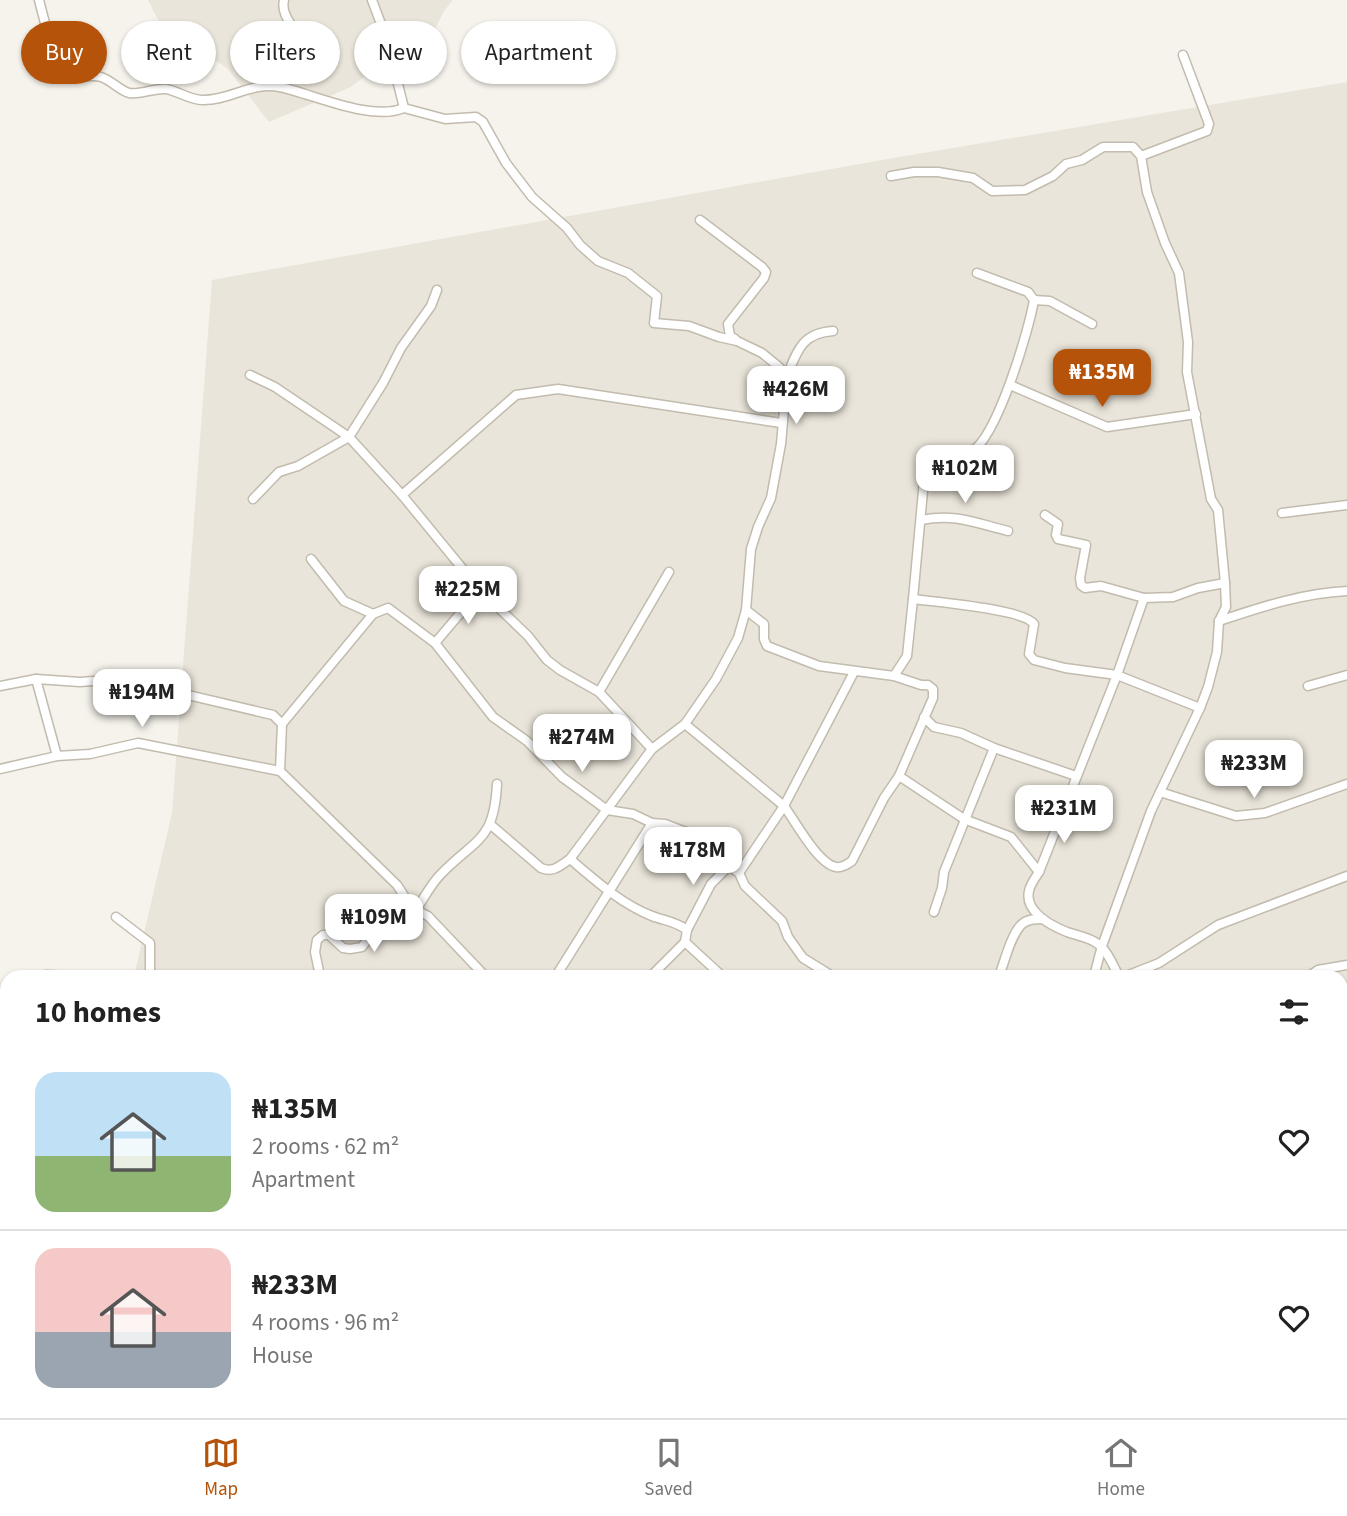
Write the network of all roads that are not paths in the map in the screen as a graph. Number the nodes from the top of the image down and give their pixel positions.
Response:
1 (39, 0) edge
2 (284, 0) edge
3 (372, 0) edge
4 (289, 21) edge
5 (1183, 55) dead end
6 (404, 108) junction
7 (1141, 156) junction
8 (891, 176) dead end
9 (699, 220) dead end
10 (977, 273) dead end
11 (437, 290) dead end
12 (1034, 300) junction
13 (1092, 324) dead end
14 (833, 331) dead end
15 (737, 341) junction
16 (250, 375) dead end
17 (787, 376) junction
18 (1010, 385) junction
19 (1196, 414) junction
20 (781, 423) junction
21 (349, 437) junction
22 (402, 495) junction
23 (253, 499) dead end
24 (1347, 505) edge
25 (1282, 513) dead end
26 (1045, 515) dead end
27 (921, 520) junction
28 (1008, 531) dead end
29 (311, 559) dead end
30 (669, 572) dead end
31 (1225, 583) junction
32 (480, 590) junction
33 (1347, 591) edge
34 (1144, 598) junction
35 (913, 599) junction
36 (746, 610) junction
37 (373, 614) junction
38 (1219, 621) junction
39 (435, 643) junction
40 (854, 672) junction
41 (1117, 675) junction
42 (1347, 675) edge
43 (894, 676) junction
44 (36, 678) junction
45 (0, 686) edge
46 (1308, 686) dead end
47 (599, 692) junction
48 (1200, 708) junction
49 (924, 717) junction
50 (282, 724) junction
51 (685, 724) junction
52 (994, 748) junction
53 (652, 749) junction
54 (57, 756) junction
55 (0, 769) edge
56 (280, 771) junction
57 (899, 776) junction
58 (1076, 776) junction
59 (496, 784) dead end
60 (1347, 784) edge
61 (1160, 792) junction
62 (617, 798) junction
63 (784, 806) junction
64 (607, 810) junction
65 (633, 814) junction
66 (964, 819) junction
67 (652, 823) junction
68 (491, 825) junction
69 (570, 859) junction
70 (729, 866) junction
71 (1039, 872) junction
72 (740, 873) junction
73 (1347, 876) edge
74 (609, 891) junction
75 (408, 902) junction
76 (416, 910) junction
77 (934, 912) dead end
78 (116, 917) dead end
79 (1043, 919) junction
80 (687, 930) junction
81 (685, 942) junction
82 (1102, 946) junction
83 (1347, 965) edge
84 (150, 970) edge
85 (319, 970) edge
86 (479, 970) edge
87 (560, 970) edge
88 (657, 970) edge
89 (715, 970) edge
90 (822, 970) edge
91 (1001, 970) edge
92 (1096, 970) edge
93 (1116, 970) edge
94 (1141, 970) edge
95 (1318, 970) edge

1 - 6 street
2 - 4 street
3 - 6 street
5 - 7 street
6 - 15 street
7 - 8 street
7 - 19 street
9 - 15 street
10 - 12 street
11 - 21 street
12 - 13 street
12 - 18 street
14 - 17 street
15 - 17 street
16 - 21 street
17 - 20 street
18 - 19 street
18 - 27 street
19 - 31 street
20 - 22 street
20 - 36 street
21 - 22 street
21 - 23 street
22 - 32 street
24 - 25 street
26 - 34 street
27 - 28 street
27 - 35 street
29 - 37 street
30 - 47 street
31 - 34 street
31 - 38 street
32 - 39 street
32 - 47 street
33 - 38 street
34 - 41 street
35 - 41 street
35 - 43 street
36 - 40 street
36 - 51 street
37 - 39 street
37 - 50 street
38 - 48 street
39 - 64 street
40 - 43 street
40 - 63 street
41 - 48 street
41 - 58 street
42 - 46 street
43 - 49 street
44 - 45 street
44 - 50 street
44 - 54 street
47 - 53 street
48 - 61 street
49 - 52 street
49 - 57 street
50 - 56 street
51 - 53 street
51 - 63 street
52 - 58 street
52 - 66 street
53 - 62 street
54 - 55 street
54 - 56 street
56 - 75 street
57 - 63 street
57 - 66 street
58 - 71 street
59 - 68 street
60 - 61 street
61 - 82 street
62 - 64 street
62 - 65 street
63 - 72 street
64 - 65 street
64 - 69 street
65 - 67 street
66 - 71 street
66 - 77 street
67 - 70 street
67 - 74 street
68 - 69 street
68 - 76 street
69 - 74 street
70 - 72 street
70 - 80 street
71 - 79 street
72 - 90 street
73 - 94 street
74 - 80 street
74 - 87 street
75 - 76 street
75 - 85 street
76 - 86 street
78 - 84 street
79 - 82 street
79 - 91 street
80 - 81 street
81 - 88 street
81 - 89 street
82 - 92 street
82 - 93 street
83 - 95 street

